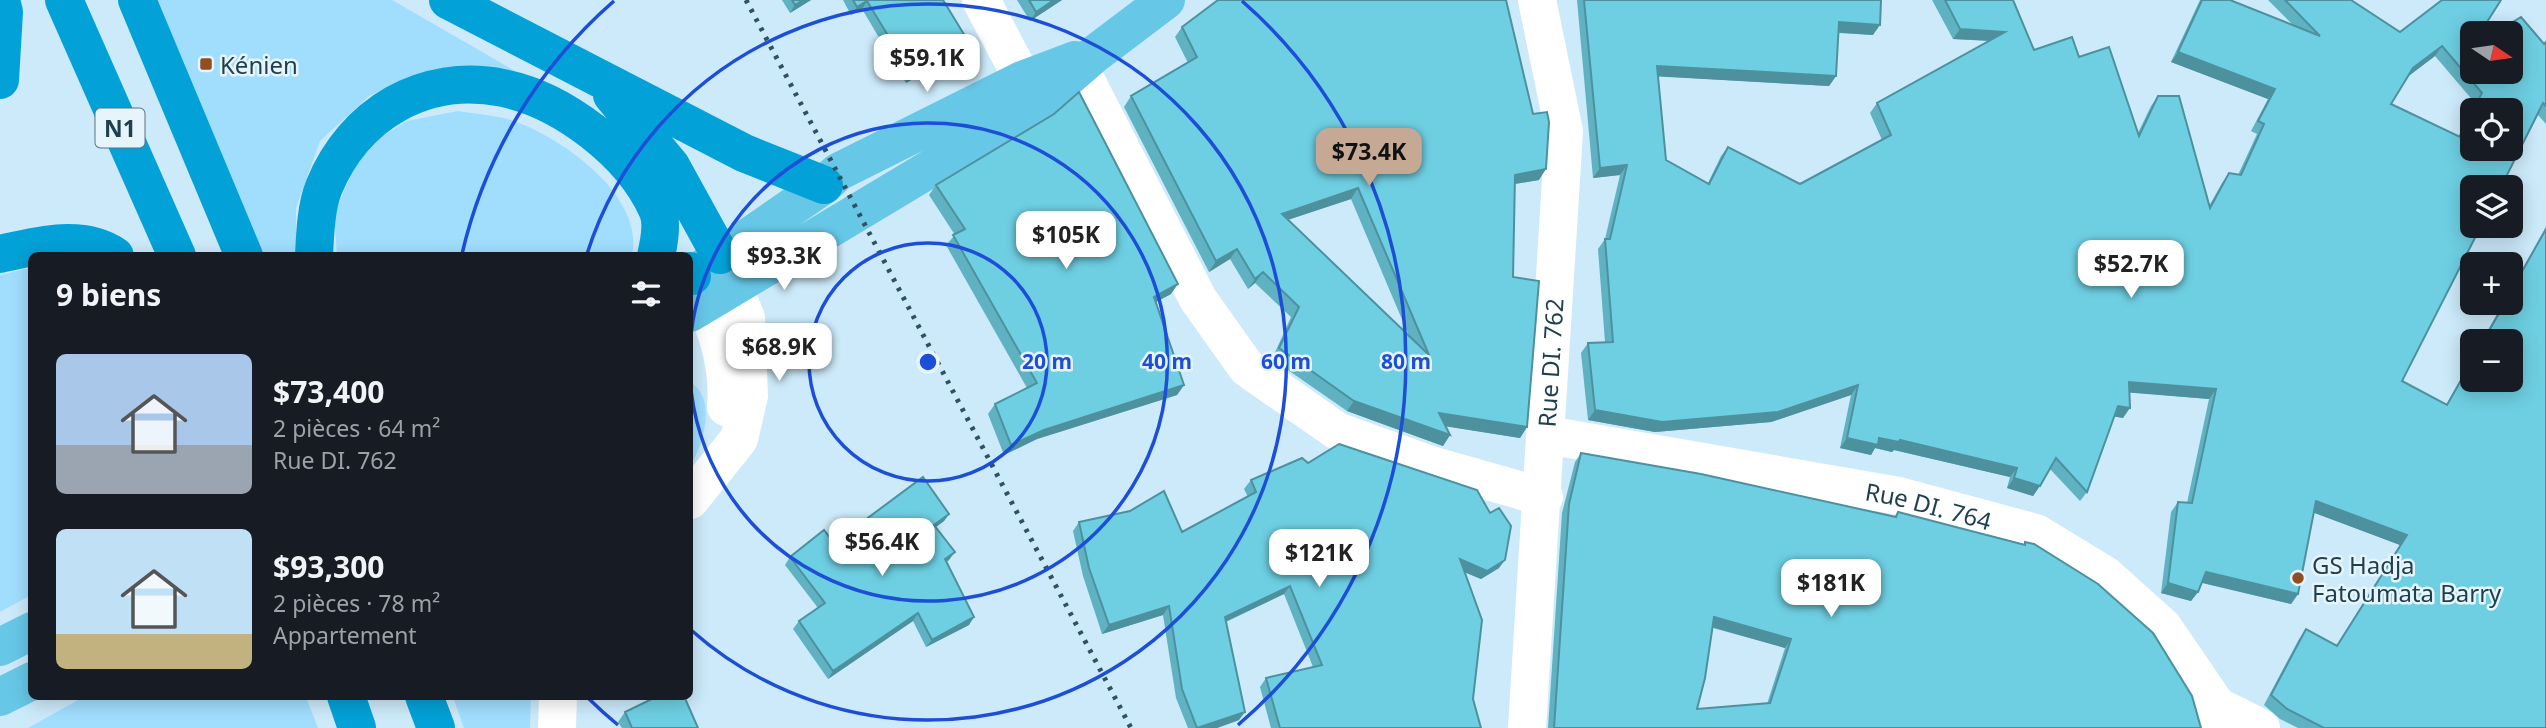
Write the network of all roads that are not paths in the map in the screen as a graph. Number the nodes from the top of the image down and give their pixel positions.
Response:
1 (1, 0) edge
2 (64, 0) edge
3 (137, 0) edge
4 (448, 0) edge
5 (981, 0) edge
6 (1166, 0) edge
7 (1537, 0) edge
8 (1088, 60) junction
9 (0, 80) edge
10 (600, 81) junction
11 (1029, 92) junction
12 (824, 185) junction
13 (659, 211) junction
14 (102, 252) edge
15 (175, 252) edge
16 (242, 252) edge
17 (315, 252) edge
18 (657, 252) edge
19 (683, 252) edge
20 (693, 252) edge
21 (693, 252) edge
22 (0, 254) edge
23 (700, 280) edge
24 (1547, 435) junction
25 (693, 496) edge
26 (1544, 497) junction
27 (28, 633) edge
28 (0, 647) edge
29 (28, 683) edge
30 (0, 697) edge
31 (347, 700) edge
32 (426, 700) edge
33 (558, 700) edge
34 (2215, 717) edge
35 (357, 728) edge
36 (436, 728) edge
37 (557, 728) edge
38 (1527, 728) edge
39 (2261, 728) edge

1 - 9 highway
2 - 15 highway, N1
3 - 16 highway, N1
4 - 10 highway
5 - 11 street
6 - 8 main road
7 - 24 street, Rue DI. 762
8 - 11 main road
8 - 26 street
10 - 12 highway
10 - 21 highway
11 - 12 main road
11 - 23 main road
12 - 23 main road
13 - 17 highway
13 - 18 highway
13 - 19 highway
14 - 22 highway
20 - 23 highway
23 - 25 street
24 - 26 street, Rue DI. 762
24 - 34 street, Rue DI. 764
26 - 38 street, Rue DI. 762
27 - 28 main road
29 - 30 main road
31 - 35 highway
32 - 36 highway
33 - 37 street
34 - 39 street

